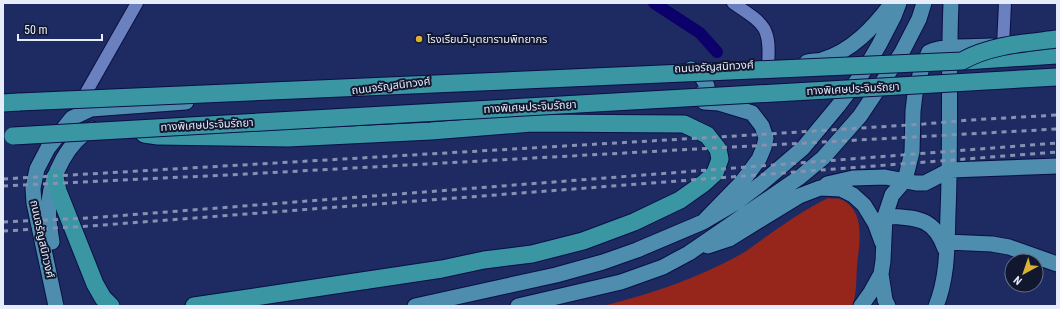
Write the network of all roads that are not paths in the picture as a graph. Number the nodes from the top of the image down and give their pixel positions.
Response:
1 (137, 3) edge
2 (733, 3) edge
3 (892, 3) edge
4 (899, 3) edge
5 (924, 3) edge
6 (951, 3) edge
7 (1005, 3) edge
8 (950, 25) junction
9 (1057, 40) edge
10 (1003, 46) junction
11 (972, 47) junction
12 (949, 48) junction
13 (1057, 55) edge
14 (962, 61) junction
15 (768, 65) junction
16 (691, 69) junction
17 (1057, 77) edge
18 (1057, 85) edge
19 (676, 102) junction
20 (3, 103) edge
21 (949, 103) junction
22 (72, 118) junction
23 (120, 130) junction
24 (3, 137) edge
25 (1057, 166) edge
26 (950, 170) junction
27 (55, 177) junction
28 (905, 180) junction
29 (820, 188) junction
30 (885, 216) junction
31 (703, 222) junction
32 (884, 246) junction
33 (946, 247) junction
34 (689, 253) junction
35 (1057, 264) edge
36 (881, 274) junction
37 (422, 304) edge
38 (56, 306) edge
39 (67, 306) edge
40 (110, 306) edge
41 (194, 306) edge
42 (518, 306) edge
43 (861, 306) edge
44 (888, 306) edge
45 (936, 306) edge

1 - 22 street
2 - 15 street
3 - 15 main road, ถนนจรัญสนิทวงศ์
4 - 31 main road, ถนนจรัญสนิทวงศ์
5 - 34 main road
6 - 8 main road
7 - 10 street
8 - 11 main road
8 - 12 main road
9 - 10 main road
9 - 14 highway, bridge
10 - 11 main road
11 - 12 main road
12 - 21 main road
12 - 28 main road
13 - 14 highway, ทางพิเศษประจิมรัถยา
14 - 20 highway, ทางพิเศษประจิมรัถยา, bridge
15 - 16 main road, ถนนจรัญสนิทวงศ์
16 - 19 main road
16 - 22 main road, ถนนจรัญสนิทวงศ์
17 - 23 highway, ทางพิเศษประจิมรัถยา, bridge
18 - 21 main road
19 - 27 main road, ถนนจรัญสนิทวงศ์
19 - 31 main road, ถนนจรัญสนิทวงศ์
21 - 26 main road
22 - 38 main road, ถนนจรัญสนิทวงศ์
23 - 24 highway, ทางพิเศษประจิมรัถยา, bridge
23 - 41 highway, bridge
25 - 26 main road
26 - 28 main road
26 - 33 main road
27 - 39 main road, ถนนจรัญสนิทวงศ์
27 - 40 highway
28 - 29 main road
28 - 30 main road
29 - 32 main road
29 - 34 main road
30 - 32 main road
30 - 33 main road
31 - 37 main road, ถนนจรัญสนิทวงศ์
32 - 36 main road
33 - 35 main road
33 - 45 main road
34 - 42 main road
36 - 43 main road
36 - 44 main road

